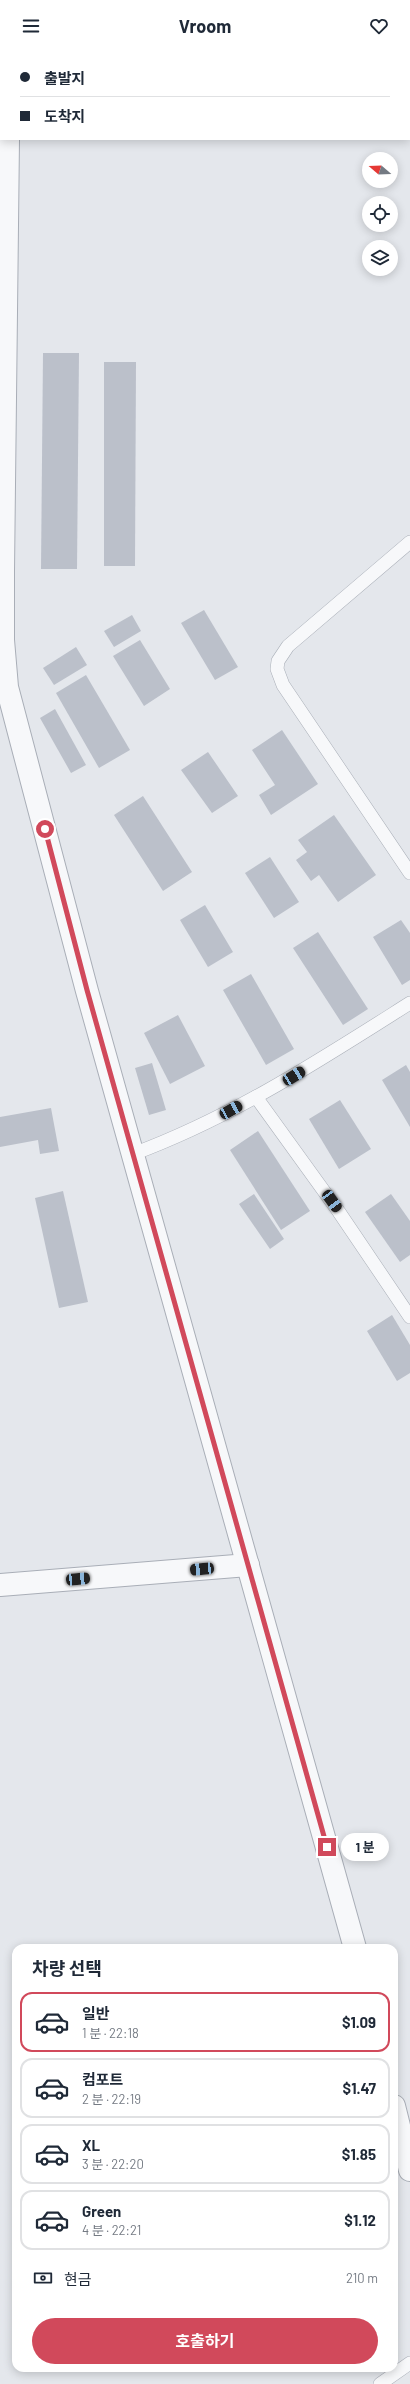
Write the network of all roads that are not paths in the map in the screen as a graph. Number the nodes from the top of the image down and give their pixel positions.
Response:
1 (8, 140) edge
2 (410, 542) edge
3 (410, 873) edge
4 (410, 1003) edge
5 (256, 1097) junction
6 (133, 1154) junction
7 (410, 1317) edge
8 (248, 1565) junction
9 (0, 1585) edge
10 (354, 1944) edge
11 (398, 2122) edge
12 (410, 2170) edge
13 (410, 2363) edge
14 (398, 2371) edge
15 (397, 2372) edge
16 (380, 2384) edge

1 - 6 street
2 - 3 lane
4 - 5 lane
5 - 6 lane
5 - 7 lane
6 - 8 street
8 - 9 street
8 - 10 street
11 - 12 street
13 - 14 lane
15 - 16 lane

